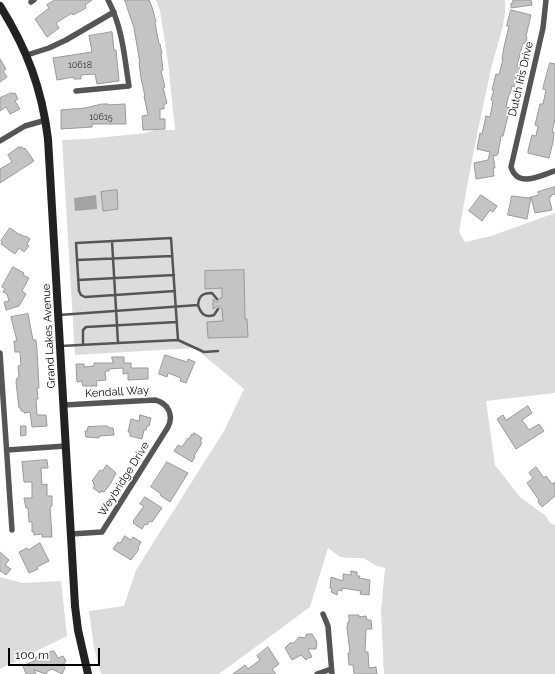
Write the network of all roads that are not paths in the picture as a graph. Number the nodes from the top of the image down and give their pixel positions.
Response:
1 (108, 0) edge
2 (546, 0) edge
3 (0, 6) edge
4 (114, 12) junction
5 (27, 55) junction
6 (76, 92) dead end
7 (46, 120) junction
8 (1, 139) edge
9 (555, 171) edge
10 (112, 241) junction
11 (172, 256) junction
12 (113, 259) junction
13 (77, 260) junction
14 (174, 275) junction
15 (114, 278) junction
16 (78, 280) junction
17 (175, 291) junction
18 (115, 295) junction
19 (217, 298) dead end
20 (198, 305) junction
21 (176, 307) junction
22 (218, 309) dead end
23 (116, 310) junction
24 (58, 316) junction
25 (177, 322) junction
26 (117, 325) junction
27 (178, 340) junction
28 (118, 343) junction
29 (83, 345) junction
30 (60, 346) junction
31 (218, 351) dead end
32 (0, 353) edge
33 (64, 405) junction
34 (168, 408) joint
35 (66, 446) junction
36 (7, 450) junction
37 (12, 530) dead end
38 (71, 534) junction
39 (323, 614) dead end
40 (331, 672) edge
41 (88, 674) edge
42 (317, 674) edge

1 - 4 street
2 - 9 street, Dutch Iris Drive
3 - 5 street, Grand Lakes Avenue
4 - 5 street
4 - 6 street
5 - 7 street, Grand Lakes Avenue
7 - 8 street
7 - 24 street, Grand Lakes Avenue
10 - 11 lane
10 - 12 lane
10 - 13 lane
11 - 12 lane
11 - 14 lane
12 - 13 lane
12 - 15 lane
13 - 16 lane
14 - 15 lane
14 - 17 lane
15 - 16 lane
15 - 18 lane
16 - 18 lane
17 - 18 lane
17 - 21 lane
18 - 23 lane
19 - 20 lane
20 - 21 lane
20 - 22 lane
21 - 23 lane
21 - 25 lane
23 - 24 lane
23 - 26 lane
24 - 30 street, Grand Lakes Avenue
25 - 26 lane
25 - 27 lane
26 - 28 lane
26 - 29 lane
27 - 28 lane
27 - 31 lane
28 - 29 lane
29 - 30 lane
30 - 33 street, Grand Lakes Avenue
32 - 36 street
33 - 34 street, Kendall Way
33 - 35 street, Grand Lakes Avenue
34 - 38 street, Weybridge Drive
35 - 36 street
35 - 38 street, Grand Lakes Avenue
36 - 37 street
38 - 41 street, Grand Lakes Avenue
39 - 40 street
40 - 42 street

